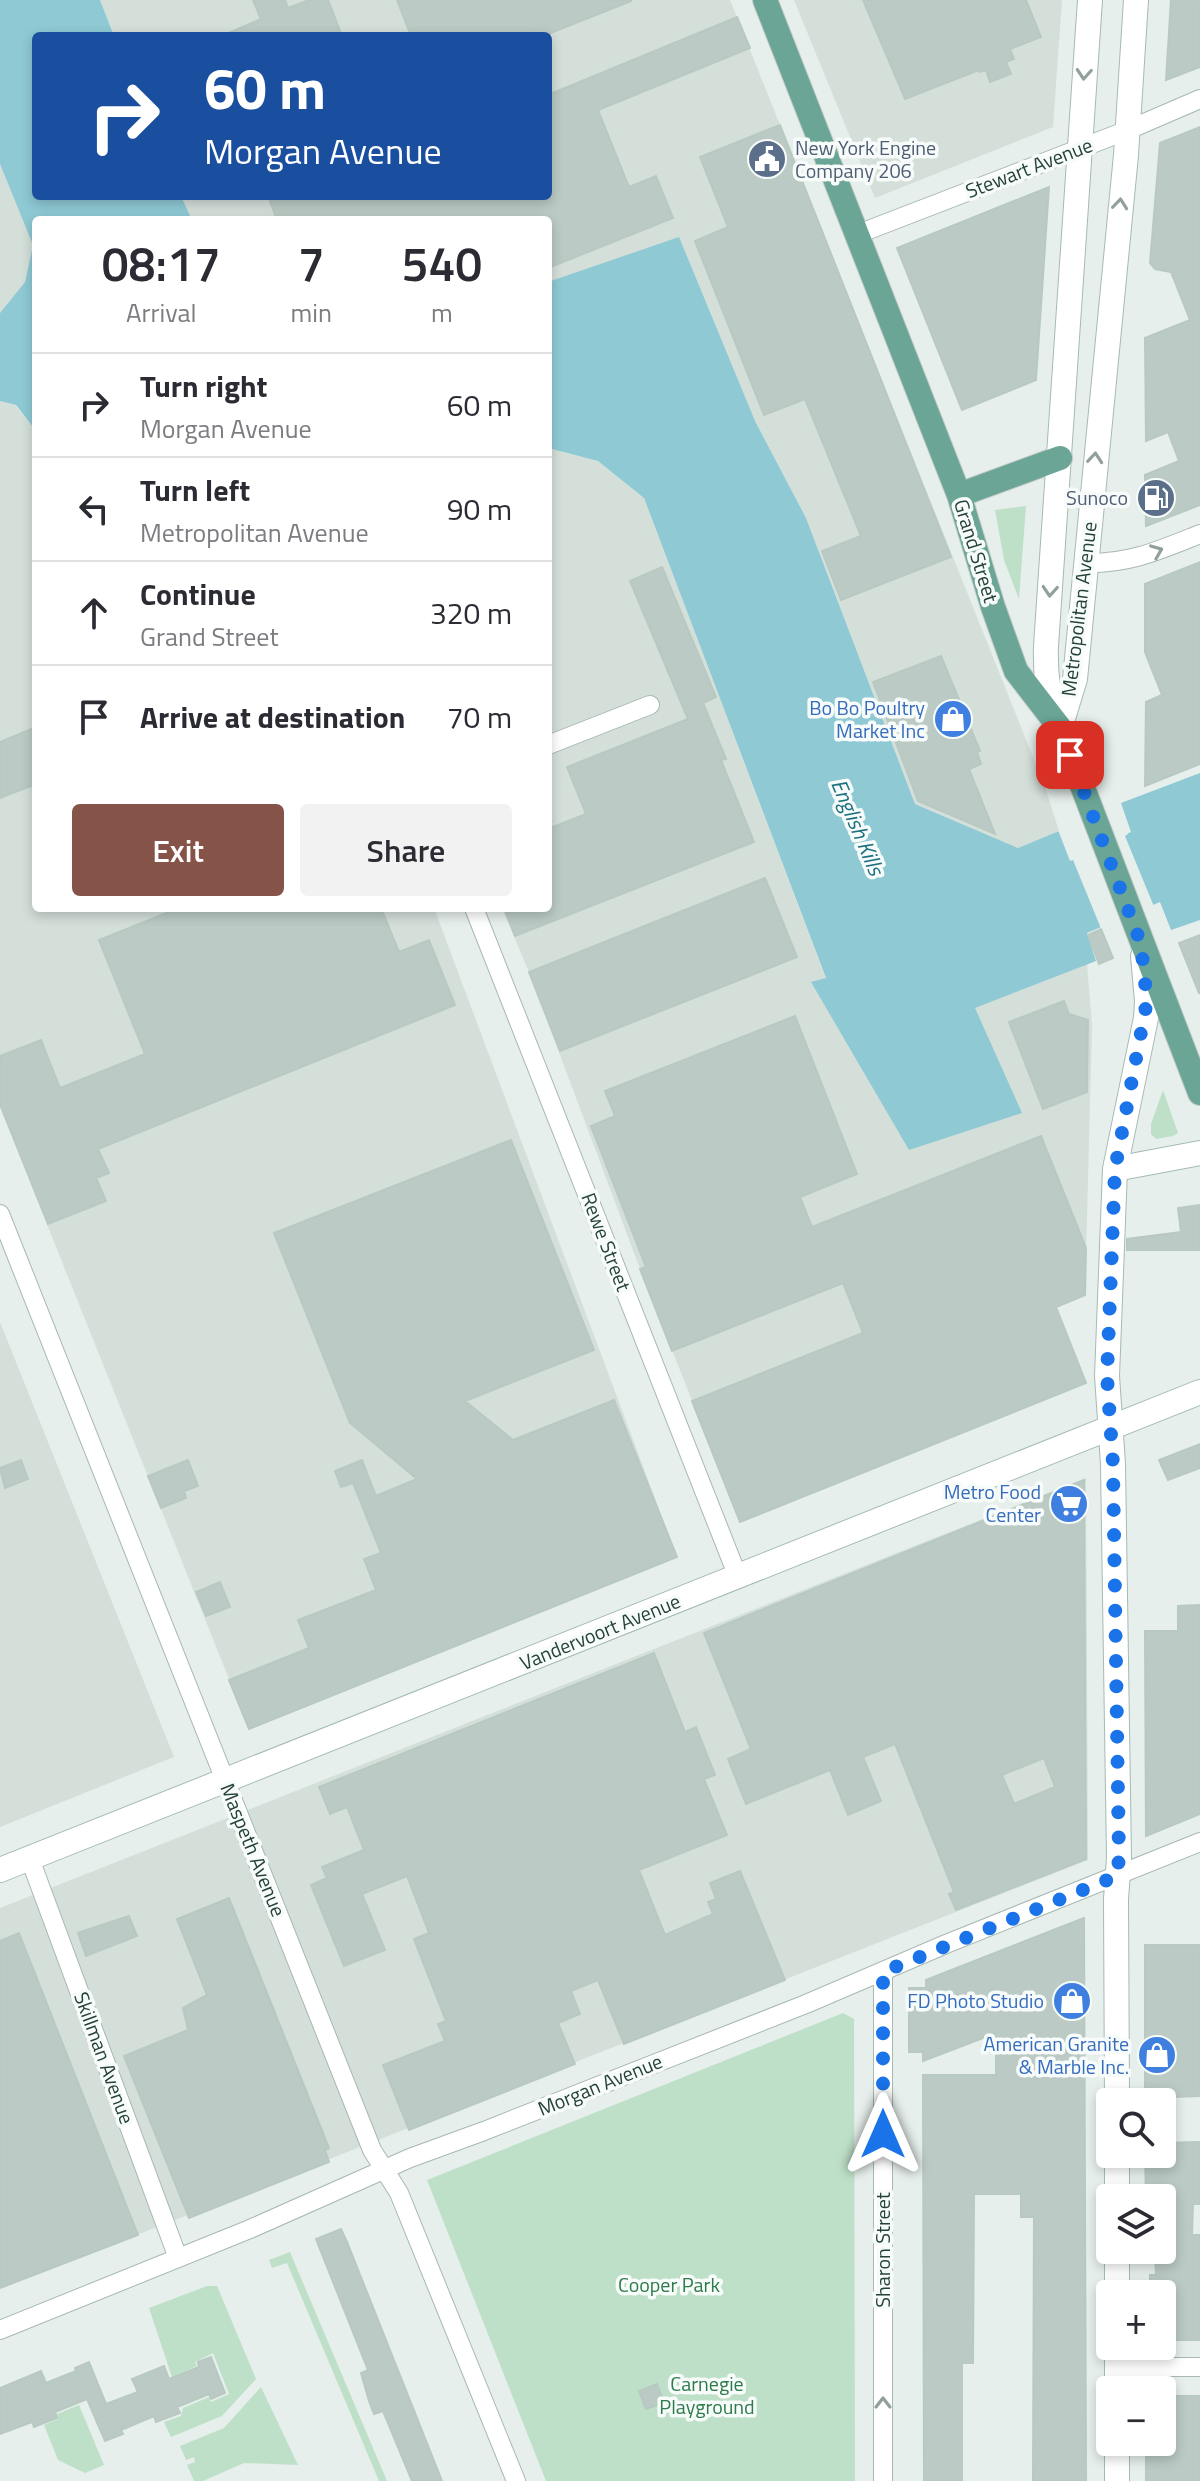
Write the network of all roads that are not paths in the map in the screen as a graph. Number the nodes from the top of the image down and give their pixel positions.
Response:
1 (765, 0) edge
2 (1090, 0) edge
3 (1136, 0) edge
4 (1200, 99) edge
5 (1128, 130) junction
6 (1079, 148) junction
7 (858, 234) junction
8 (1070, 278) junction
9 (1060, 458) junction
10 (959, 495) junction
11 (1200, 534) edge
12 (1085, 563) junction
13 (650, 705) dead end
14 (1060, 728) junction
15 (552, 743) edge
16 (476, 912) edge
17 (1141, 944) junction
18 (1200, 1093) edge
19 (1200, 1153) edge
20 (1115, 1169) junction
21 (0, 1214) edge
22 (1200, 1392) edge
23 (1110, 1428) junction
24 (738, 1577) junction
25 (225, 1781) junction
26 (1200, 1842) edge
27 (30, 1859) junction
28 (0, 1870) edge
29 (1117, 1876) junction
30 (883, 1972) junction
31 (1117, 2088) edge
32 (384, 2170) junction
33 (178, 2258) junction
34 (0, 2330) edge
35 (1200, 2367) edge
36 (1117, 2368) edge
37 (1117, 2456) edge
38 (516, 2481) edge
39 (883, 2481) edge
40 (1117, 2481) edge

1 - 7 main road, Grand Street
2 -> 6 main road, Metropolitan Avenue
3 - 5 main road, Metropolitan Avenue
4 - 5 street, Stewart Avenue
5 - 6 street, Stewart Avenue
12 -> 5 main road, Metropolitan Avenue
6 - 7 street, Stewart Avenue
6 - 8 main road, Metropolitan Avenue
7 - 10 main road, Grand Street
8 - 9 main road, Metropolitan Avenue
8 - 12 main road
9 - 10 main road
9 -> 14 main road, Metropolitan Avenue
10 - 14 main road, Grand Street
12 -> 11 street
12 - 14 main road, Metropolitan Avenue
13 - 15 street
14 - 17 main road, Grand Street
16 - 24 street, Rewe Street
17 - 18 main road, Grand Street
17 - 20 main road
19 - 20 main road
20 - 23 main road
21 - 25 street, Maspeth Avenue
22 - 23 main road, Vandervoort Avenue
23 - 24 main road, Vandervoort Avenue
23 - 29 main road
24 - 25 main road, Vandervoort Avenue
25 - 27 main road, Vandervoort Avenue
25 - 32 street, Maspeth Avenue
26 - 29 street, Morgan Avenue
27 - 28 main road, Vandervoort Avenue
27 - 33 street, Skillman Avenue
29 - 30 street, Morgan Avenue
29 - 31 main road
30 - 32 street, Morgan Avenue
39 -> 30 street, Sharon Street
32 - 33 street, Morgan Avenue
32 - 38 street, Maspeth Avenue
33 - 34 street, Morgan Avenue
35 - 36 street
37 - 40 main road

